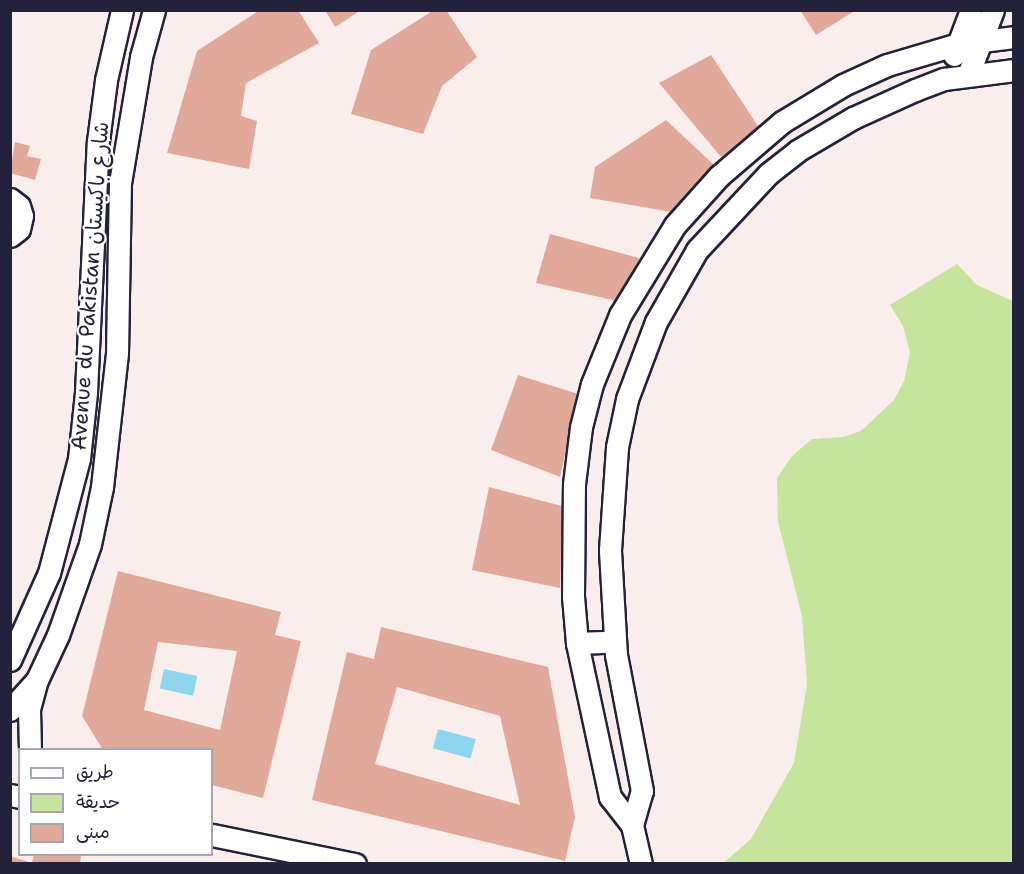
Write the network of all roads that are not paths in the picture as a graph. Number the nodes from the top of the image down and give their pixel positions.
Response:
1 (122, 10) edge
2 (154, 10) edge
3 (971, 10) edge
4 (993, 10) edge
5 (1014, 37) edge
6 (981, 41) junction
7 (958, 44) junction
8 (1014, 70) edge
9 (968, 75) junction
10 (944, 79) junction
11 (10, 199) edge
12 (10, 236) edge
13 (615, 642) junction
14 (577, 643) junction
15 (10, 660) edge
16 (37, 680) junction
17 (10, 710) edge
18 (30, 748) edge
19 (632, 825) junction
20 (213, 835) edge
21 (356, 864) edge
22 (641, 864) edge

1 - 15 street, Avenue du Pakistan شارع باكيستان
2 - 16 street, Avenue du Pakistan شارع باكيستان
3 - 7 street
4 - 6 street
5 - 6 street
6 - 7 street
6 - 9 street
7 - 10 street
7 - 14 street
8 - 9 street
9 - 10 street
10 - 13 street
11 - 12 street
13 - 14 street
13 - 19 street
14 - 19 street
16 - 17 street, Avenue du Pakistan شارع باكيستان
16 - 18 street
19 - 22 street
20 - 21 street

